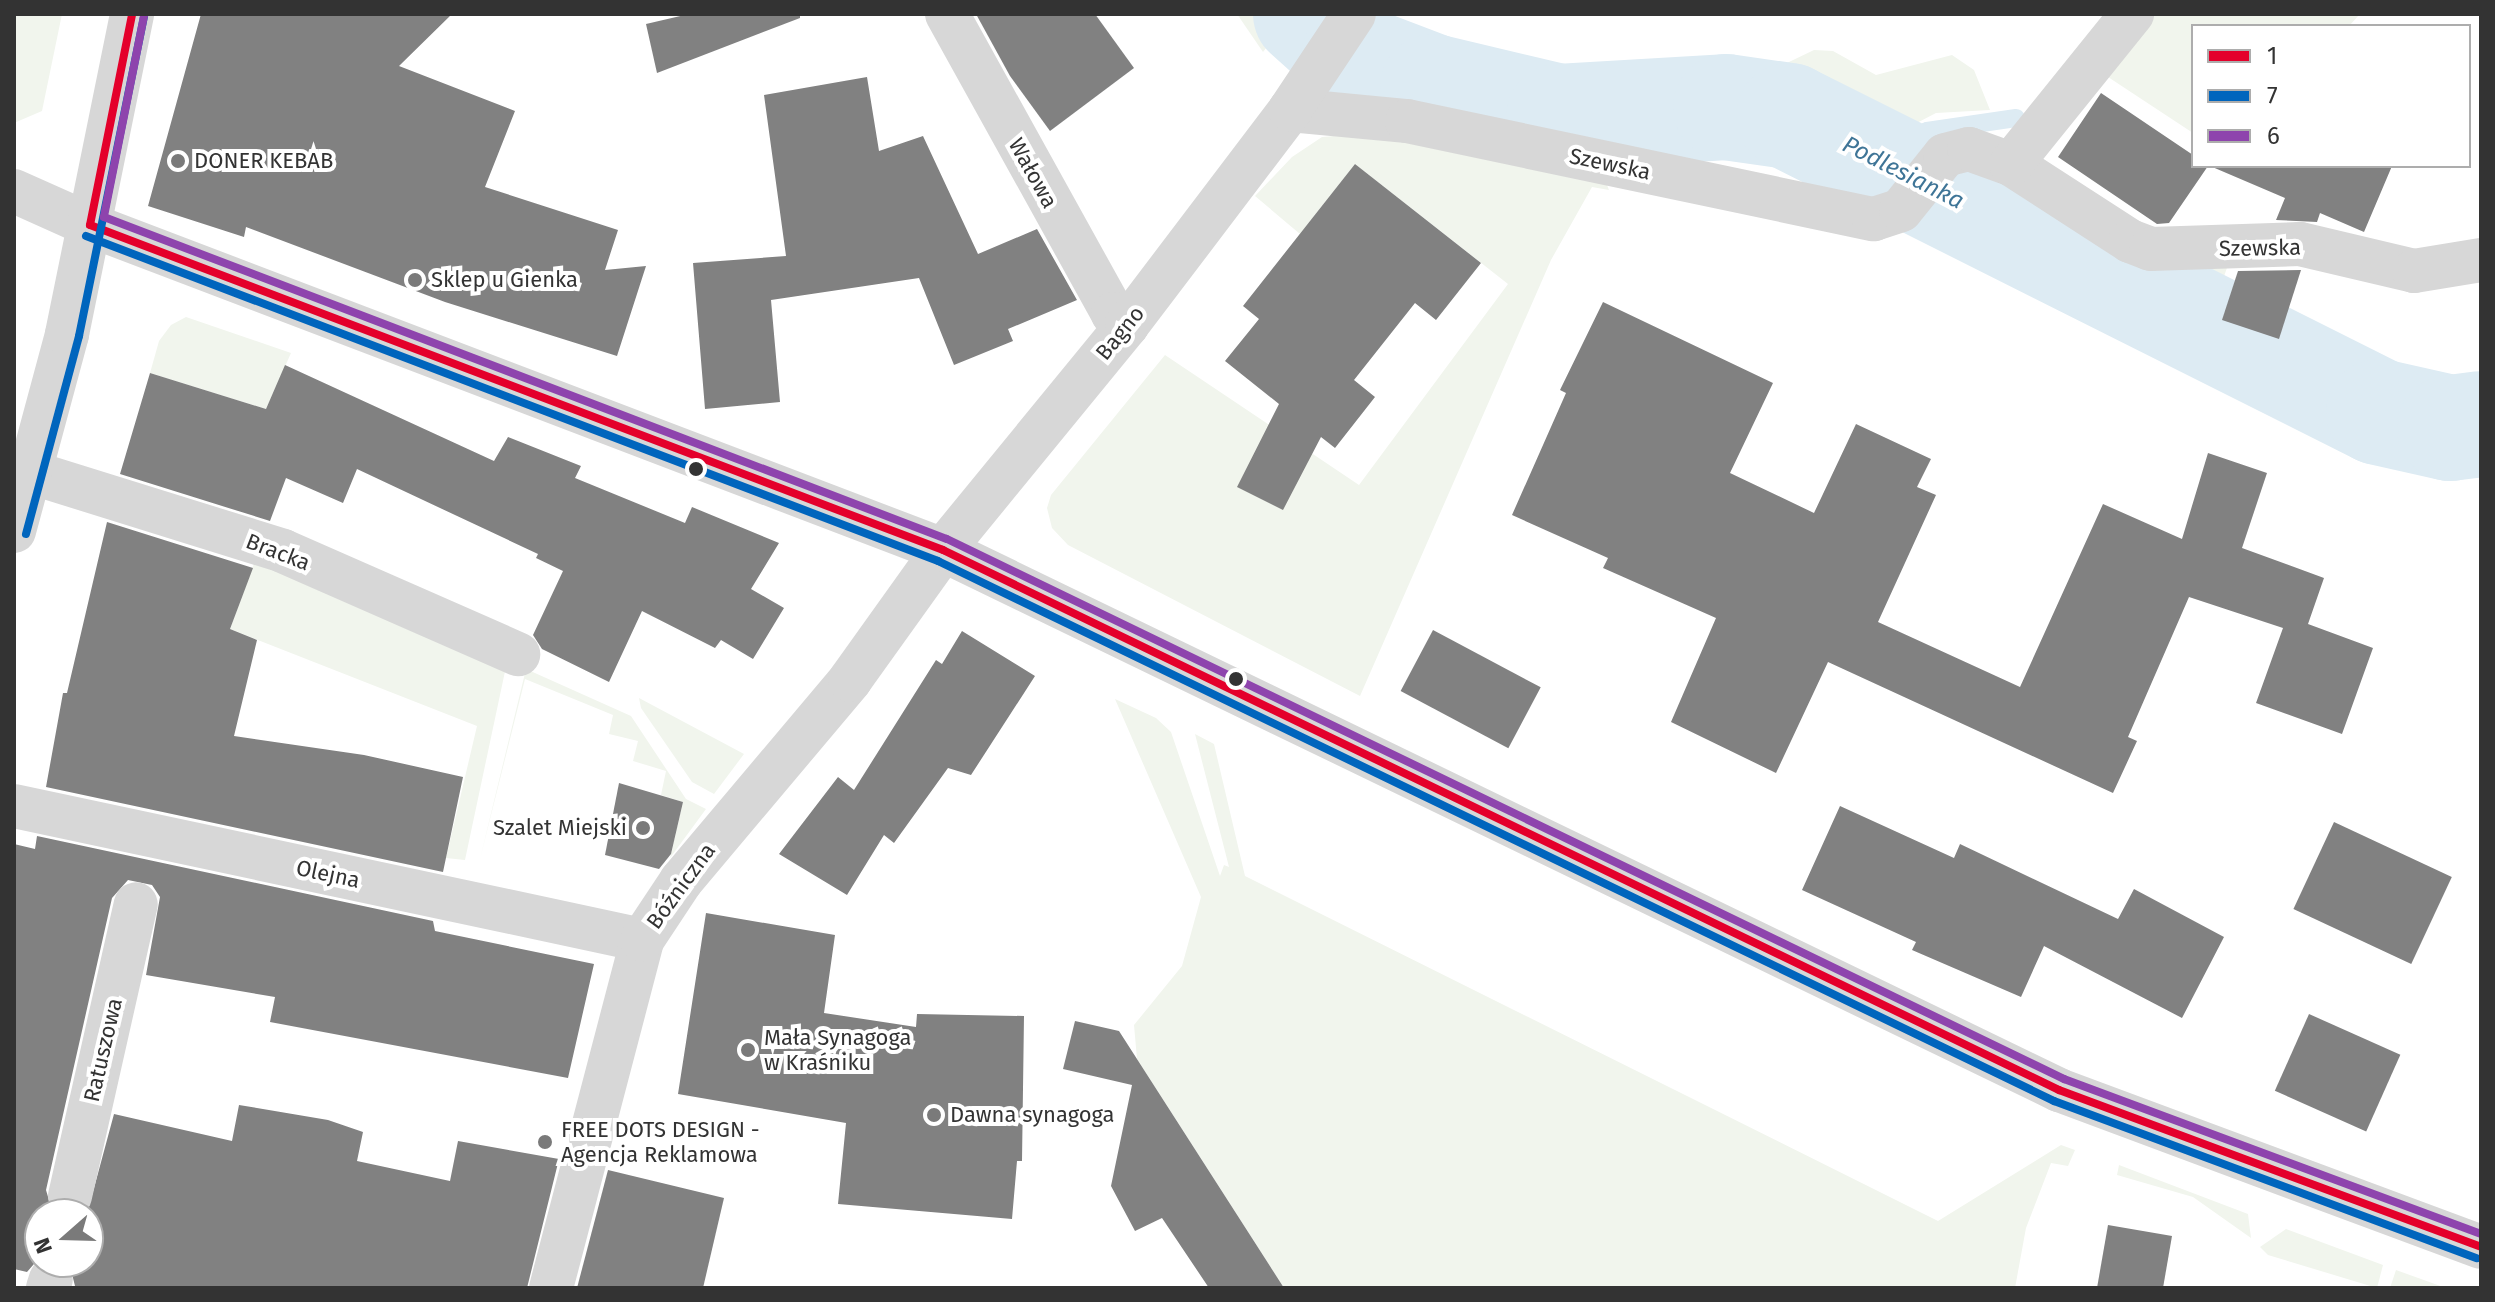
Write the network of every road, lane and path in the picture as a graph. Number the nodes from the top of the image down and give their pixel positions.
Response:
1 (132, 14) edge
2 (947, 14) edge
3 (2132, 14) edge
4 (1352, 17) edge
5 (1290, 110) junction
6 (2011, 164) junction
7 (14, 191) edge
8 (90, 225) junction
9 (2481, 260) edge
10 (1127, 325) junction
11 (30, 472) junction
12 (14, 531) edge
13 (943, 550) junction
14 (518, 654) dead end
15 (14, 806) edge
16 (136, 904) dead end
17 (642, 940) junction
18 (70, 1196) dead end
19 (2481, 1247) edge
20 (551, 1288) edge

1 - 8 street
2 - 10 street, Wałowa
3 - 6 street
4 - 5 street
5 - 6 street, Szewska
5 - 10 street, Bagno
6 - 9 street, Szewska
7 - 8 street
8 - 11 street
8 - 13 street
10 - 13 street, Bagno
11 - 12 street
11 - 14 street, Bracka
13 - 17 street, Bóźniczna
13 - 19 street
15 - 17 street, Olejna
16 - 18 street, Ratuszowa
17 - 20 street, Bóźniczna

